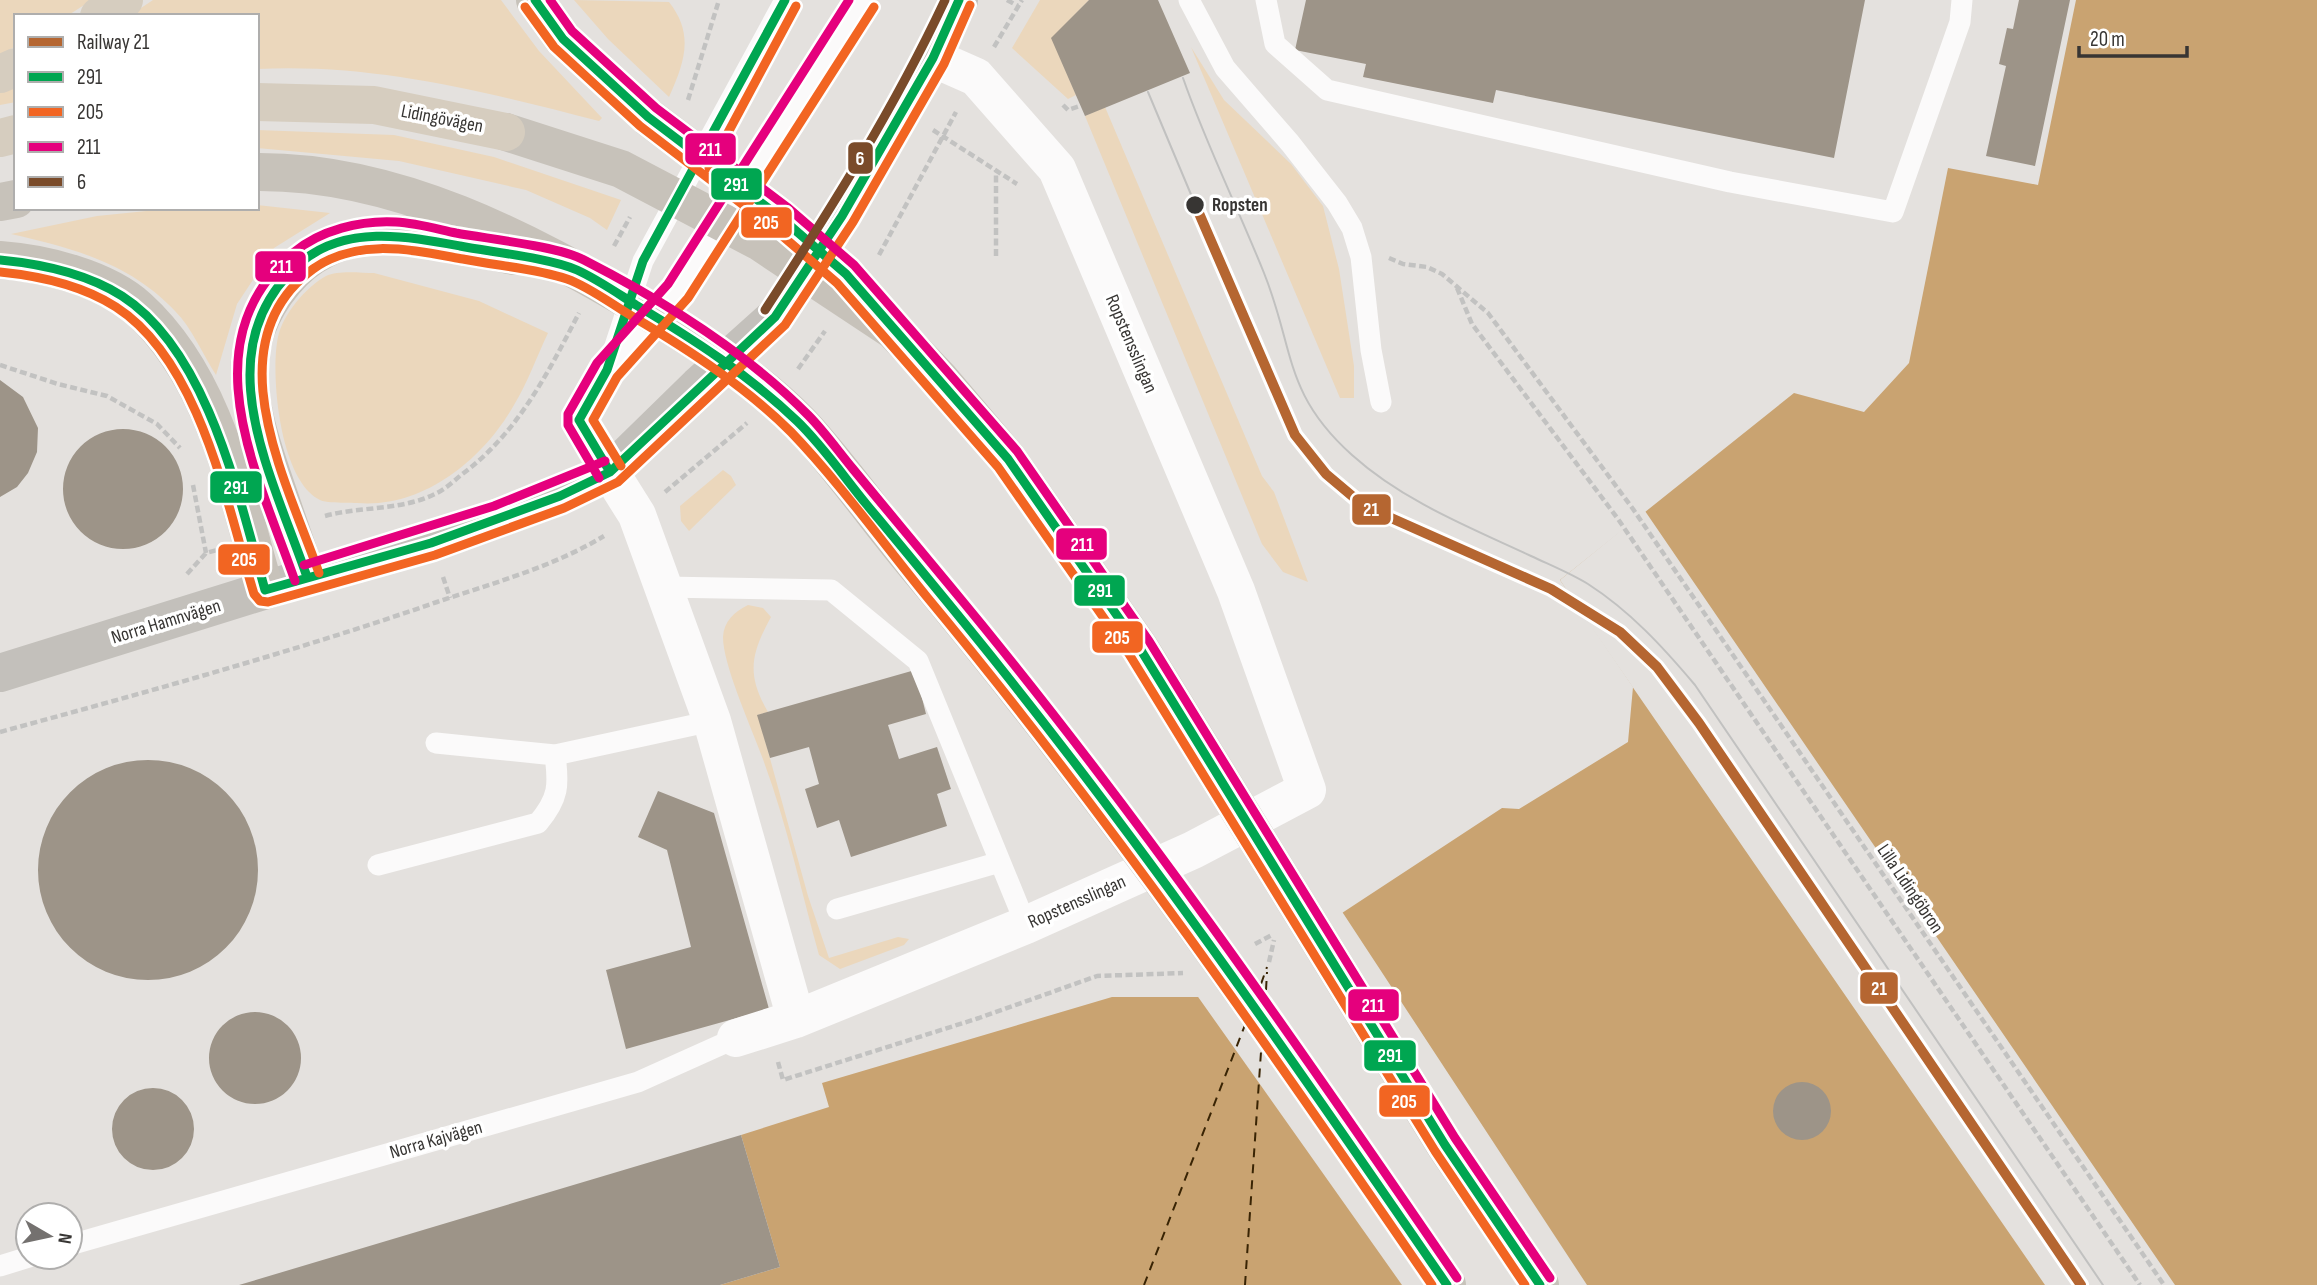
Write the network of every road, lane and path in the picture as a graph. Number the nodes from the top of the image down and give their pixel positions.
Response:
1 (124, 0) edge
2 (535, 0) edge
3 (719, 0) edge
4 (785, 0) edge
5 (864, 0) edge
6 (959, 0) edge
7 (1007, 0) edge
8 (1022, 0) edge
9 (1189, 0) edge
10 (1266, 0) edge
11 (1962, 0) edge
12 (1018, 6) junction
13 (102, 14) edge
14 (994, 47) dead end
15 (933, 58) junction
16 (259, 102) edge
17 (1063, 105) dead end
18 (1080, 106) dead end
19 (685, 110) dead end
20 (506, 132) joint
21 (996, 170) dead end
22 (259, 172) edge
23 (634, 208) dead end
24 (996, 256) dead end
25 (0, 260) edge
26 (591, 263) junction
27 (583, 306) dead end
28 (894, 331) junction
29 (0, 365) edge
30 (607, 370) junction
31 (1381, 402) dead end
32 (187, 455) dead end
33 (610, 472) junction
34 (192, 480) dead end
35 (637, 515) junction
36 (290, 526) junction
37 (250, 540) junction
38 (206, 553) junction
39 (307, 577) junction
40 (183, 578) dead end
41 (664, 586) junction
42 (265, 590) junction
43 (0, 673) edge
44 (712, 721) junction
45 (0, 732) edge
46 (436, 743) dead end
47 (555, 755) junction
48 (1000, 862) junction
49 (378, 865) dead end
50 (837, 909) dead end
51 (1026, 925) junction
52 (1244, 951) dead end
53 (1267, 967) dead end
54 (1188, 972) dead end
55 (767, 1028) junction
56 (84, 1241) edge
57 (1447, 1285) edge
58 (1539, 1285) edge
59 (2140, 1285) edge
60 (2164, 1285) edge

1 - 13 highway
2 - 28 main road
3 - 19 path
4 - 30 lane
5 - 30 lane
6 - 15 main road, Norra Hamnvägen
7 - 12 path
8 - 12 path
9 - 31 lane
10 - 11 lane
12 - 14 path
15 - 33 main road, Norra Hamnvägen
15 - 51 street, Ropstensslingan
16 - 20 highway, Lidingövägen
17 - 18 path
20 - 28 main road, Lidingövägen
21 - 24 path
22 - 26 main road
23 - 26 path
25 - 37 main road
26 - 36 main road
26 - 57 main road
27 - 36 path
28 - 58 main road
29 - 32 path
30 - 33 lane
33 - 35 street
33 - 39 main road, Norra Hamnvägen
34 - 38 path
35 - 41 street
35 - 45 path
36 - 39 main road
37 - 38 path
37 - 42 main road
38 - 40 path
39 - 42 main road, Norra Hamnvägen
41 - 44 street
41 - 48 lane
42 - 43 main road, Norra Hamnvägen
44 - 47 lane
44 - 55 street
46 - 47 lane
47 - 49 lane
48 - 50 lane
48 - 51 lane
51 - 55 street, Ropstensslingan
52 - 53 path
54 - 55 path
55 - 56 lane, Norra Kajvägen
59 - 60 path, Lilla Lidingöbron

